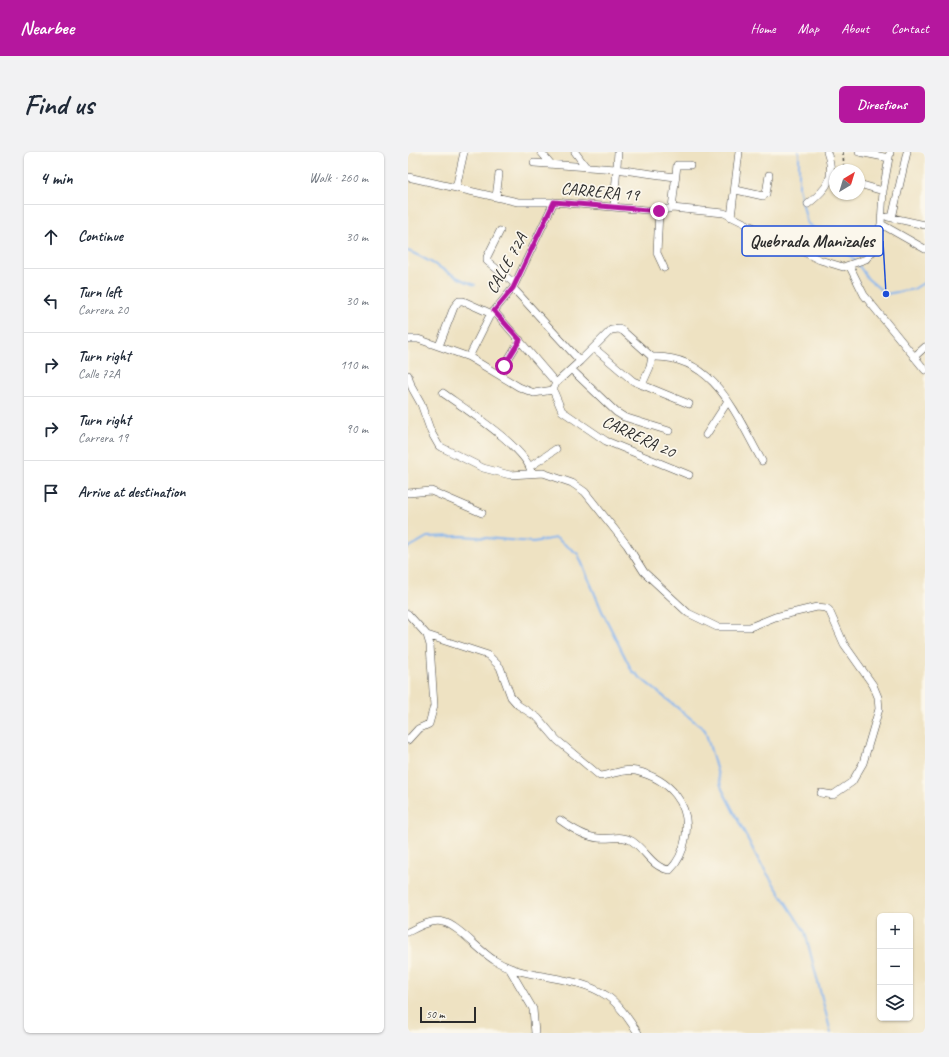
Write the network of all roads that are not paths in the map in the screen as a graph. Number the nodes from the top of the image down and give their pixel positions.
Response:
1 (464, 152) edge
2 (541, 152) edge
3 (575, 152) edge
4 (618, 152) edge
5 (740, 152) edge
6 (827, 152) edge
7 (859, 152) edge
8 (907, 152) edge
9 (889, 155) edge
10 (534, 163) dead end
11 (551, 164) junction
12 (690, 164) dead end
13 (586, 167) junction
14 (616, 169) junction
15 (499, 174) dead end
16 (769, 175) dead end
17 (408, 177) edge
18 (675, 177) junction
19 (865, 186) edge
20 (456, 188) junction
21 (736, 190) junction
22 (883, 191) junction
23 (496, 197) junction
24 (554, 202) junction
25 (808, 204) dead end
26 (614, 208) junction
27 (672, 208) junction
28 (659, 211) junction
29 (882, 216) junction
30 (731, 217) junction
31 (892, 218) junction
32 (881, 224) junction
33 (925, 225) edge
34 (500, 231) dead end
35 (925, 249) edge
36 (850, 265) junction
37 (664, 268) dead end
38 (514, 286) junction
39 (493, 312) junction
40 (408, 339) edge
41 (520, 340) junction
42 (439, 346) junction
43 (925, 347) edge
44 (594, 348) junction
45 (914, 356) junction
46 (469, 357) junction
47 (652, 357) junction
48 (580, 361) junction
49 (504, 366) dead end
50 (572, 370) junction
51 (925, 370) edge
52 (408, 375) edge
53 (642, 385) junction
54 (555, 386) junction
55 (443, 393) dead end
56 (728, 401) junction
57 (689, 404) dead end
58 (669, 431) dead end
59 (706, 435) dead end
60 (556, 449) dead end
61 (762, 461) dead end
62 (531, 470) junction
63 (689, 476) dead end
64 (408, 494) edge
65 (482, 513) dead end
66 (408, 614) edge
67 (427, 635) junction
68 (408, 740) edge
69 (821, 793) dead end
70 (560, 820) dead end
71 (408, 932) edge
72 (509, 968) junction
73 (535, 1033) edge
74 (638, 1033) edge

1 - 20 street
2 - 11 street
3 - 13 street
4 - 14 street
5 - 21 street
6 - 25 street
7 - 9 street
8 - 31 street
9 - 22 street
10 - 11 street
11 - 13 street
12 - 18 street
13 - 14 street
14 - 18 street
14 - 26 street
15 - 23 street
16 - 21 street
17 - 20 street, CARRERA 19
18 - 27 street
19 - 22 street
20 - 23 street, CARRERA 19
21 - 30 street
22 - 29 street
23 - 24 street, CARRERA 19
24 - 26 street, CARRERA 19
24 - 38 street, CALLE 72A
26 - 28 street, CARRERA 19
27 - 28 street, CARRERA 19
27 - 30 street, CARRERA 19
28 - 37 street
29 - 31 street
29 - 32 street
30 - 36 street, CARRERA 19
31 - 33 street
32 - 35 street
32 - 36 street
34 - 38 street
36 - 45 street
38 - 39 street, CALLE 72A
38 - 48 street
39 - 41 street, CARRERA 20
39 - 42 street
39 - 46 street, CALLE 72A
40 - 42 street
41 - 49 street
41 - 54 street, CARRERA 20
42 - 46 street
43 - 45 street
44 - 47 street
44 - 48 street
44 - 53 street
45 - 51 street
46 - 54 street
47 - 53 street
47 - 56 street
48 - 50 street
50 - 54 street
50 - 58 street
52 - 62 street
53 - 57 street
54 - 63 street, CARRERA 20
55 - 62 street
56 - 59 street
56 - 61 street
60 - 62 street
62 - 69 street
64 - 65 street
66 - 67 street
67 - 68 street
67 - 70 street
71 - 72 street
72 - 73 street
72 - 74 street

